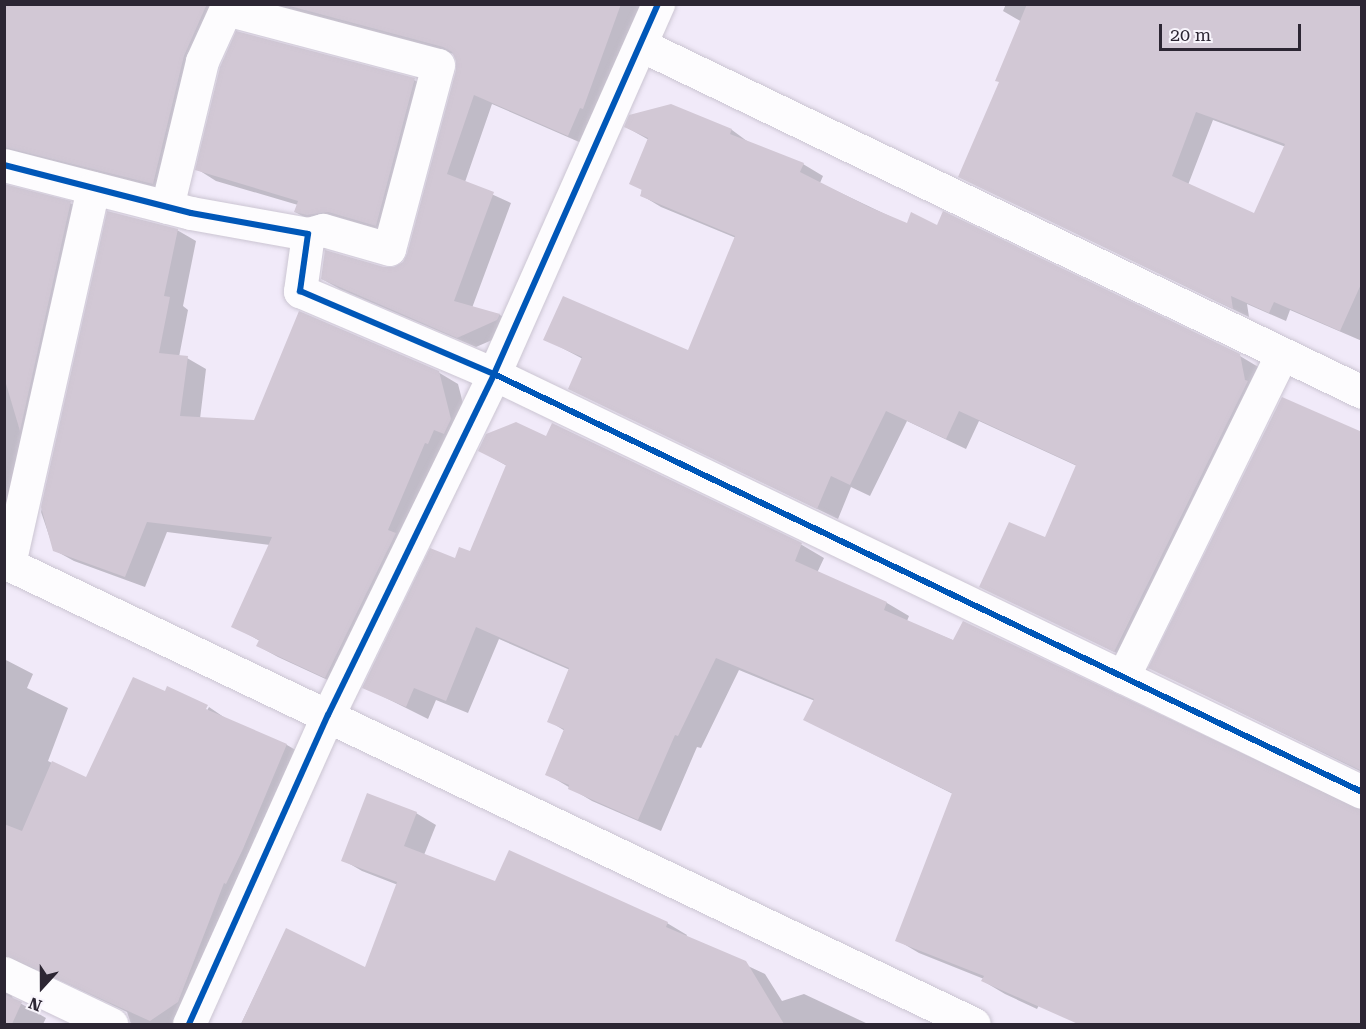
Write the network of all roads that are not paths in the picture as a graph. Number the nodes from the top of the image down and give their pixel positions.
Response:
1 (658, 4) edge
2 (227, 7) edge
3 (641, 45) junction
4 (4, 165) edge
5 (93, 188) junction
6 (167, 207) junction
7 (308, 234) junction
8 (1282, 354) junction
9 (494, 374) junction
10 (1362, 392) edge
11 (7, 563) edge
12 (1123, 677) junction
13 (328, 715) junction
14 (1362, 792) edge
15 (4, 973) edge
16 (111, 1024) edge
17 (189, 1024) edge
18 (974, 1024) edge

1 - 3 street
2 - 6 street
2 - 7 street
3 - 8 street
3 - 9 street
4 - 5 street
5 - 6 street
5 - 11 street
6 - 7 street
7 - 9 street
8 - 10 street
8 - 12 street
9 - 12 street
9 - 13 street
11 - 13 street
12 - 14 street
13 - 17 street
13 - 18 street
15 - 16 street

